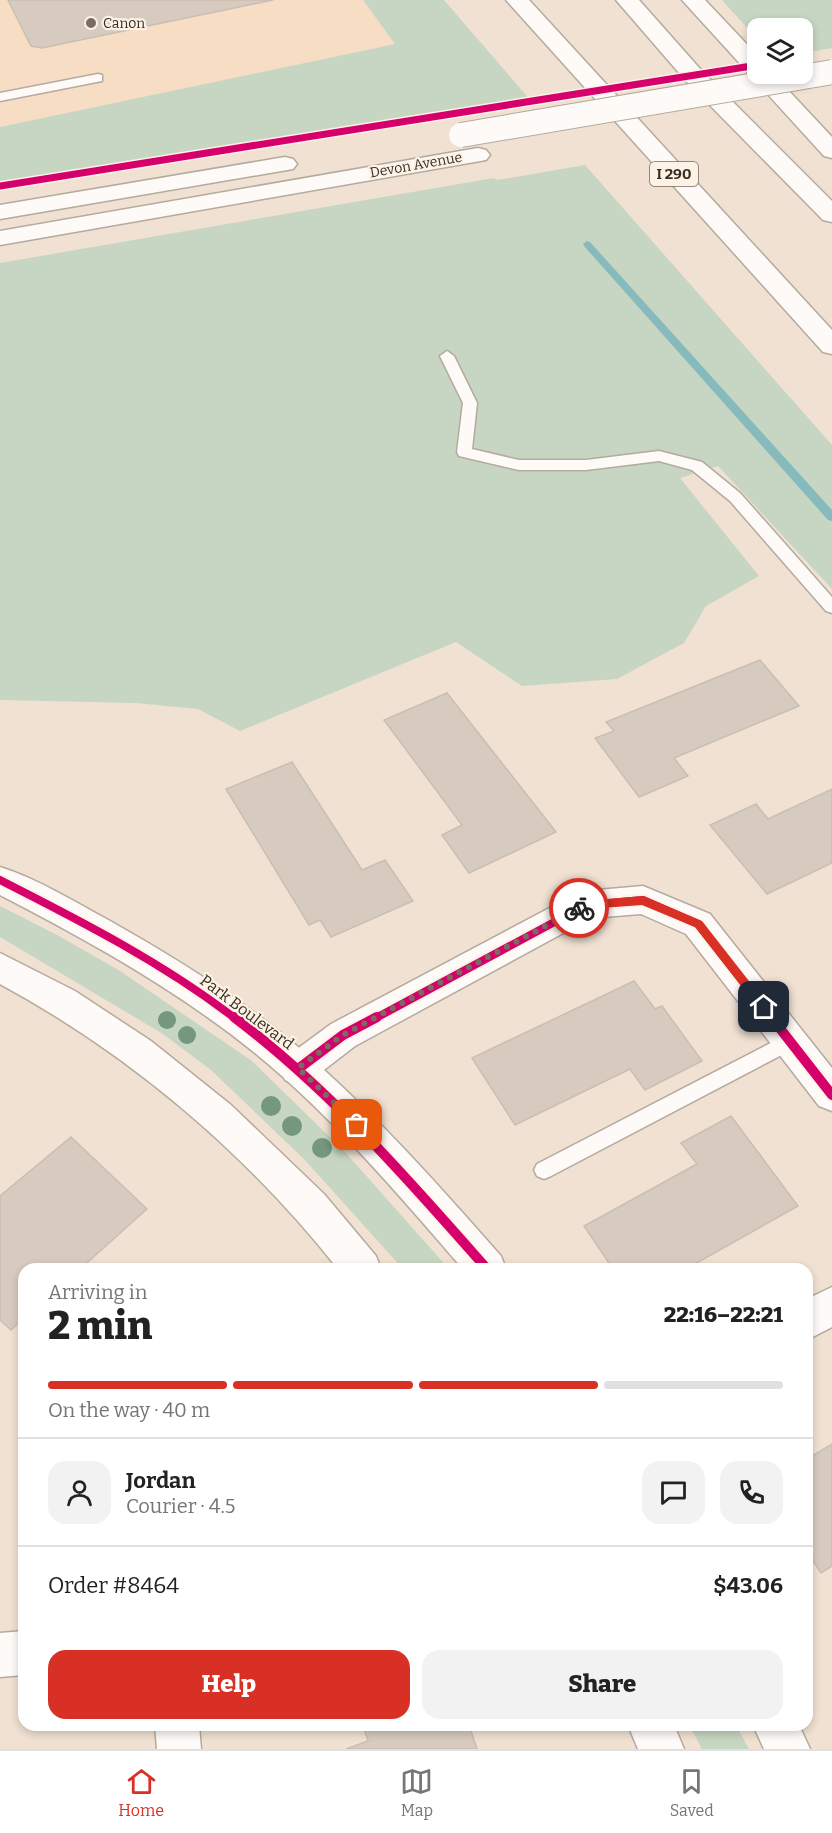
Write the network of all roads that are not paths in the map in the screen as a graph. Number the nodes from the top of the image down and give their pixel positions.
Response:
1 (517, 0) edge
2 (627, 0) edge
3 (693, 0) edge
4 (747, 58) edge
5 (832, 72) edge
6 (98, 78) dead end
7 (770, 84) edge
8 (0, 97) edge
9 (808, 99) dead end
10 (702, 117) dead end
11 (655, 125) dead end
12 (608, 133) dead end
13 (438, 139) dead end
14 (501, 151) dead end
15 (832, 151) edge
16 (309, 160) dead end
17 (0, 212) edge
18 (832, 215) edge
19 (0, 238) edge
20 (832, 346) edge
21 (447, 356) dead end
22 (832, 607) edge
23 (0, 880) edge
24 (0, 967) edge
25 (790, 1041) junction
26 (298, 1068) junction
27 (832, 1095) edge
28 (544, 1170) dead end
29 (358, 1263) edge
30 (482, 1263) edge
31 (832, 1305) edge
32 (813, 1317) edge
33 (18, 1654) edge
34 (0, 1655) edge
35 (178, 1731) edge
36 (653, 1731) edge
37 (778, 1731) edge
38 (179, 1749) edge
39 (662, 1749) edge
40 (788, 1749) edge

1 - 20 main road, I 290
2 - 18 main road
3 - 4 main road
5 - 13 main road, Devon Avenue, bridge
6 - 8 lane
7 - 15 main road
9 - 10 main road
11 - 12 main road
14 - 19 main road, Devon Avenue
16 - 17 main road
21 - 22 lane
23 - 26 main road, Park Boulevard
24 - 29 main road
25 - 26 main road
25 - 27 main road
25 - 28 lane
26 - 30 main road, Park Boulevard
31 - 32 main road
33 - 34 main road
35 - 38 main road
36 - 39 main road
37 - 40 main road

